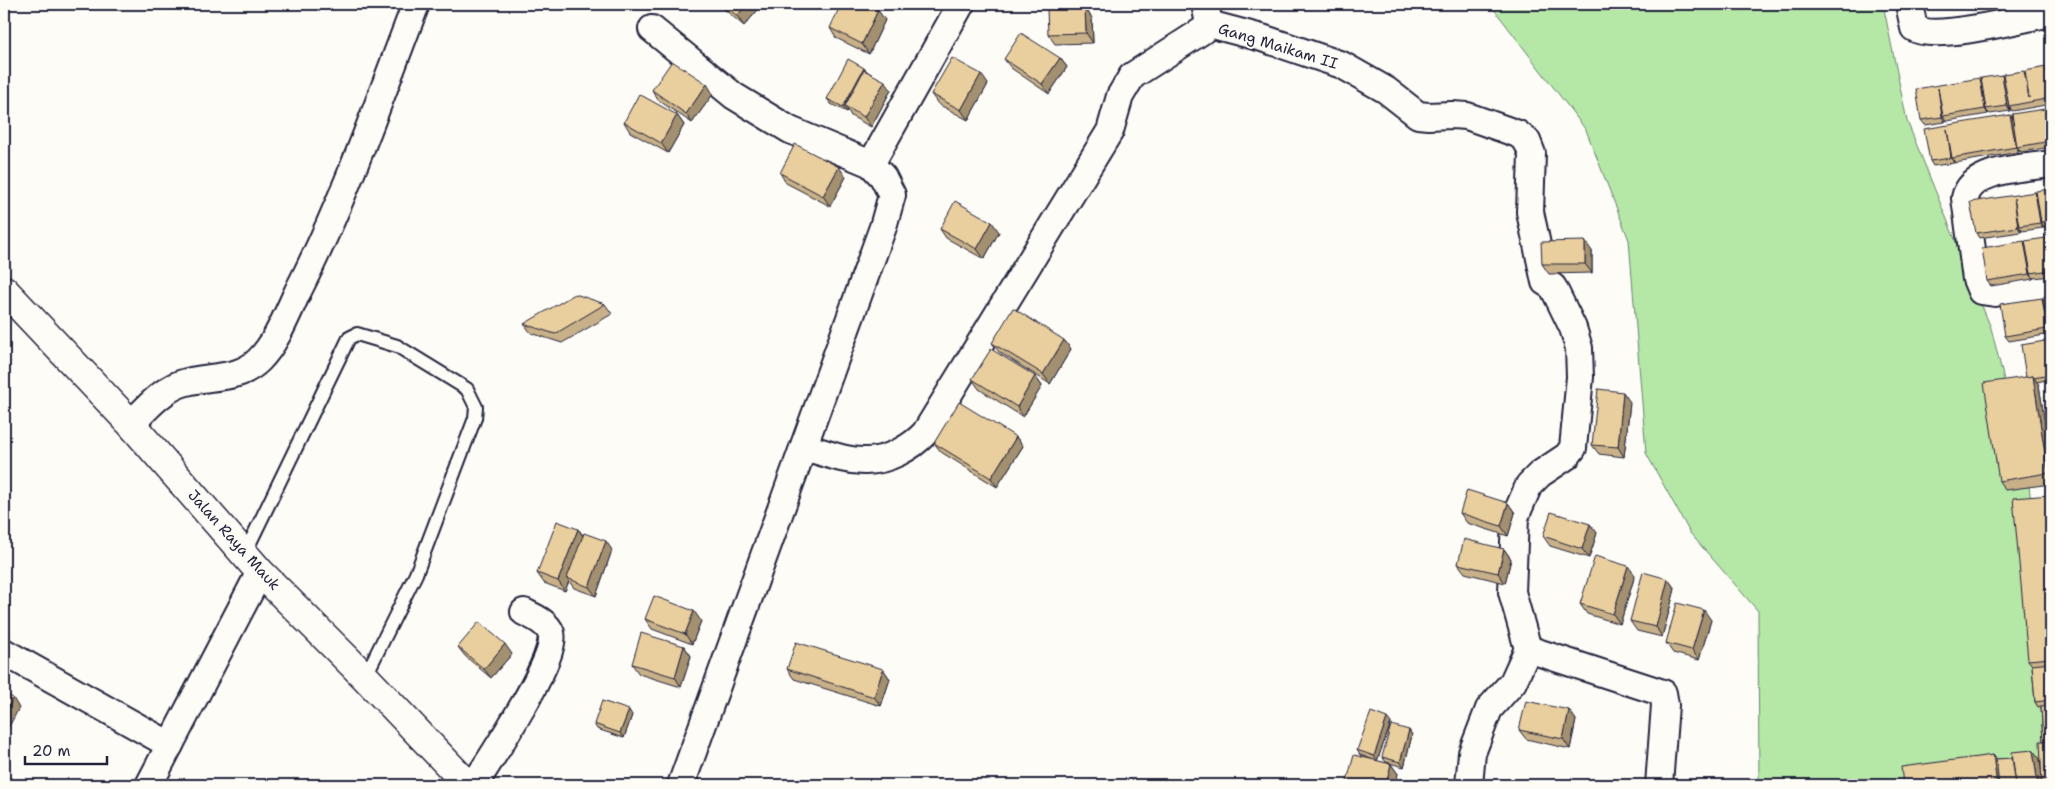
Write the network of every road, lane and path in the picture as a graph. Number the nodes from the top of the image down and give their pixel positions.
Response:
1 (416, 4) edge
2 (961, 4) edge
3 (1908, 4) edge
4 (2051, 13) edge
5 (1207, 14) edge
6 (652, 29) dead end
7 (871, 164) junction
8 (2051, 164) edge
9 (2051, 284) edge
10 (4, 290) edge
11 (131, 424) junction
12 (804, 447) junction
13 (252, 562) junction
14 (524, 612) dead end
15 (1528, 649) junction
16 (4, 652) edge
17 (365, 677) junction
18 (170, 745) junction
19 (149, 785) edge
20 (468, 785) edge
21 (474, 785) edge
22 (681, 785) edge
23 (1469, 785) edge
24 (1659, 785) edge

1 - 11 street
2 - 7 street
3 - 4 street
5 - 12 street
5 - 15 street, Gang Maikam II
6 - 7 street
7 - 12 street
8 - 9 street
10 - 11 main road, Jalan Raya Mauk
11 - 13 main road, Jalan Raya Mauk
12 - 22 street
13 - 17 main road, Jalan Raya Mauk
13 - 17 lane
13 - 18 street
14 - 21 street
15 - 23 street
15 - 24 street
16 - 18 street
17 - 20 main road, Jalan Raya Mauk
18 - 19 street

